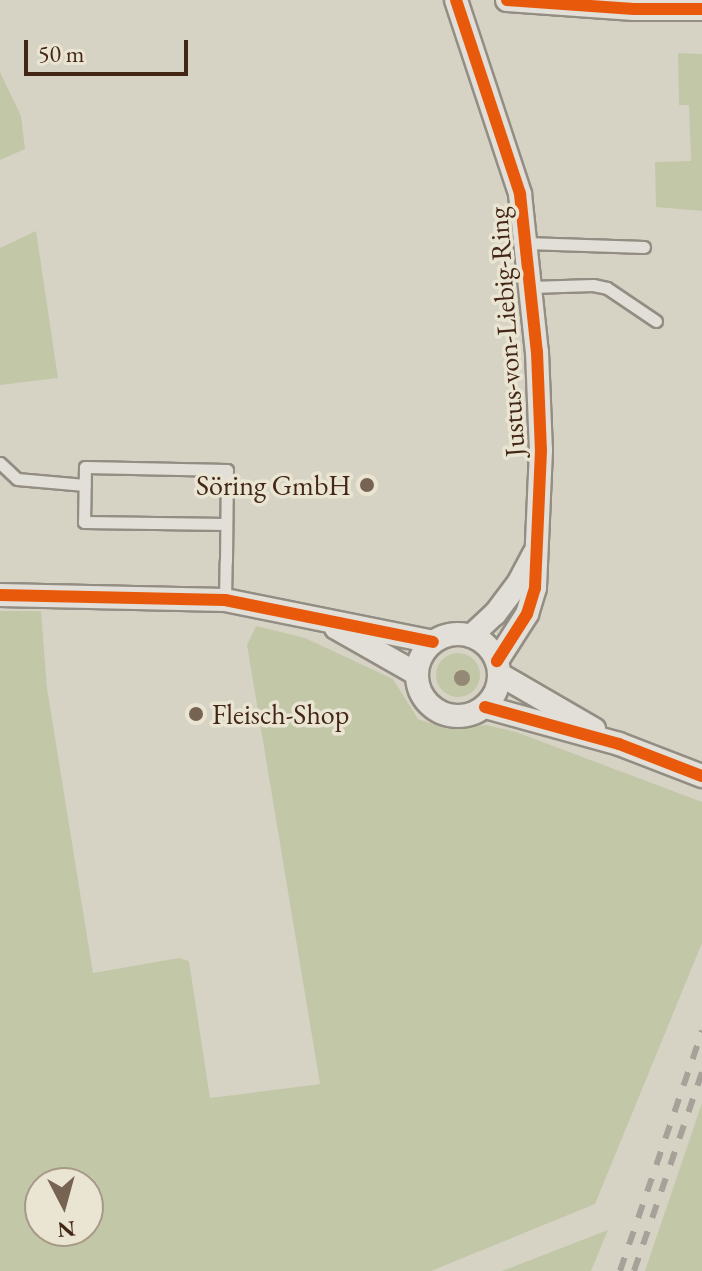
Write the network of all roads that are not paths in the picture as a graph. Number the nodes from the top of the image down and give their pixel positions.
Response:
1 (456, 0) edge
2 (507, 0) edge
3 (702, 9) edge
4 (526, 243) junction
5 (644, 247) dead end
6 (531, 287) junction
7 (656, 321) dead end
8 (0, 463) edge
9 (85, 485) junction
10 (226, 524) junction
11 (538, 546) junction
12 (0, 595) edge
13 (225, 600) junction
14 (317, 617) junction
15 (471, 636) junction
16 (433, 642) junction
17 (498, 667) junction
18 (417, 674) junction
19 (485, 707) junction
20 (619, 744) junction
21 (702, 776) edge

1 - 4 street, Justus-von-Liebig-Ring
2 - 3 street
4 - 5 lane
4 - 6 street, Justus-von-Liebig-Ring
6 - 7 lane
6 - 11 street, Justus-von-Liebig-Ring
8 - 9 lane
9 - 10 lane
9 - 10 lane
10 - 13 lane
11 - 15 street, Justus-von-Liebig-Ring
11 - 17 street, Justus-von-Liebig-Ring
12 - 13 street
13 - 14 street
14 - 16 street
14 - 18 street
15 - 16 street
15 - 17 street
16 - 18 street
17 - 19 street
17 - 20 street
18 - 19 street
19 - 20 street
20 - 21 street

